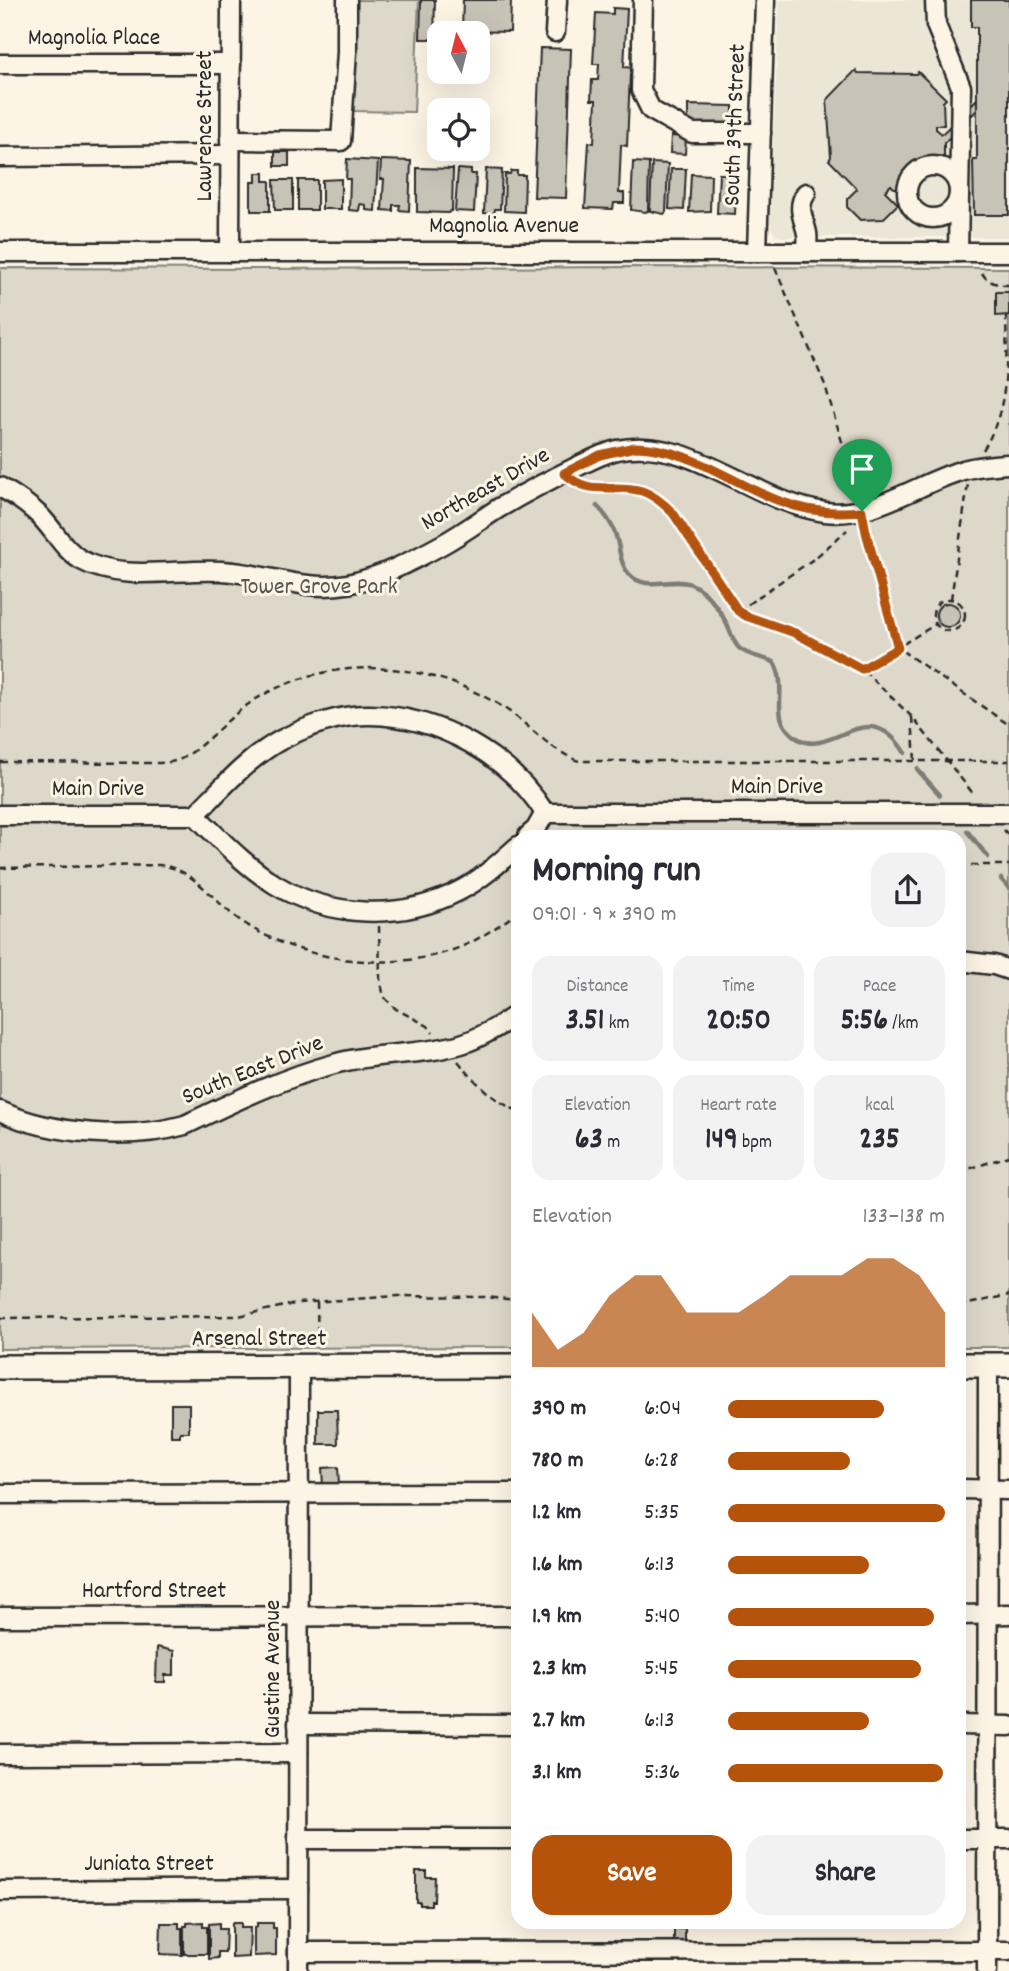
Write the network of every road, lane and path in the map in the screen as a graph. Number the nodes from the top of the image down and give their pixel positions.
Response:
1 (231, 0) edge
2 (346, 0) edge
3 (557, 0) edge
4 (643, 0) edge
5 (765, 0) edge
6 (935, 0) edge
7 (555, 32) dead end
8 (0, 64) edge
9 (231, 64) junction
10 (761, 134) junction
11 (230, 148) junction
12 (0, 157) edge
13 (807, 231) dead end
14 (0, 252) edge
15 (230, 252) junction
16 (757, 252) junction
17 (807, 252) junction
18 (958, 252) junction
19 (1009, 252) edge
20 (775, 268) dead end
21 (982, 273) dead end
22 (1007, 285) edge
23 (1006, 292) dead end
24 (1009, 464) edge
25 (564, 473) junction
26 (0, 486) edge
27 (862, 511) junction
28 (738, 611) junction
29 (936, 624) junction
30 (898, 648) junction
31 (862, 669) junction
32 (912, 717) junction
33 (1009, 725) edge
34 (915, 761) junction
35 (947, 761) junction
36 (1009, 761) edge
37 (0, 762) edge
38 (545, 813) junction
39 (988, 813) junction
40 (1009, 813) edge
41 (0, 815) edge
42 (195, 815) junction
43 (535, 830) edge
44 (1009, 836) edge
45 (511, 853) edge
46 (966, 865) edge
47 (1009, 865) edge
48 (0, 869) edge
49 (378, 912) junction
50 (511, 917) edge
51 (379, 961) junction
52 (966, 962) edge
53 (1009, 970) edge
54 (511, 1018) edge
55 (445, 1047) junction
56 (511, 1108) edge
57 (0, 1111) edge
58 (1009, 1156) edge
59 (966, 1170) edge
60 (1009, 1295) edge
61 (511, 1299) edge
62 (317, 1302) junction
63 (966, 1304) edge
64 (0, 1318) edge
65 (318, 1349) dead end
66 (966, 1365) edge
67 (999, 1365) edge
68 (299, 1366) junction
69 (511, 1366) edge
70 (0, 1367) edge
71 (966, 1489) edge
72 (988, 1490) junction
73 (1009, 1490) edge
74 (511, 1493) edge
75 (0, 1494) edge
76 (299, 1494) junction
77 (988, 1614) junction
78 (1009, 1614) edge
79 (966, 1615) edge
80 (298, 1616) junction
81 (511, 1616) edge
82 (0, 1617) edge
83 (298, 1724) junction
84 (511, 1725) edge
85 (966, 1725) edge
86 (987, 1726) junction
87 (1009, 1726) edge
88 (299, 1753) junction
89 (0, 1754) edge
90 (298, 1839) junction
91 (511, 1839) edge
92 (966, 1839) edge
93 (987, 1839) junction
94 (1009, 1839) edge
95 (298, 1889) junction
96 (0, 1891) edge
97 (987, 1951) junction
98 (1009, 1951) edge
99 (298, 1952) junction
100 (298, 1971) edge
101 (987, 1971) edge

1 - 9 street, Lawrence Street
2 - 11 street
3 - 7 street
4 - 10 street
5 - 10 street, South 39th Street
6 - 18 street
8 - 9 street, Magnolia Place
9 - 11 street, Lawrence Street
10 - 16 street, South 39th Street
11 - 12 street
11 - 15 street, Lawrence Street
13 - 17 street
14 - 15 street, Magnolia Avenue
15 - 16 street, Magnolia Avenue
16 - 17 street, Magnolia Avenue
17 - 18 street, Magnolia Avenue
18 - 19 street, Magnolia Avenue
20 - 27 path
21 - 22 path
22 - 23 path
24 - 27 street, Northeast Drive
25 - 26 street, Northeast Drive
25 - 27 street, Northeast Drive
25 - 28 path
27 - 28 path
27 - 30 path
28 - 31 path
29 - 29 path
29 - 30 path
30 - 31 path
30 - 33 path
31 - 32 path
32 - 34 path
32 - 35 path
34 - 35 path
34 - 37 path
35 - 36 path
35 - 39 path
38 - 39 street, Main Drive
38 - 42 street
38 - 43 street
39 - 40 street, Main Drive
39 - 44 path
41 - 42 street, Main Drive
42 - 49 street
45 - 49 street
46 - 47 path
48 - 51 path
49 - 51 path
50 - 51 path
51 - 55 path
52 - 53 street
54 - 55 street, South East Drive
55 - 56 path
55 - 57 street, South East Drive
58 - 59 path
60 - 63 path
61 - 62 path
62 - 64 path
62 - 65 path
66 - 67 main road
67 - 72 street
68 - 69 main road, Arsenal Street
68 - 70 main road, Arsenal Street
68 - 76 street, Gustine Avenue
71 - 72 street
72 - 73 street
72 - 77 street
74 - 76 street
75 - 76 street
76 - 80 street, Gustine Avenue
77 - 78 street
77 - 79 street
77 - 86 street
80 - 81 street, Hartford Street
80 - 82 street, Hartford Street
80 - 83 street, Gustine Avenue
83 - 84 street
83 - 88 street, Gustine Avenue
85 - 86 street
86 - 87 street
86 - 93 street
88 - 89 street
88 - 90 street, Gustine Avenue
90 - 91 street
90 - 95 street, Gustine Avenue
92 - 93 street
93 - 94 street
93 - 97 street
95 - 96 street, Juniata Street
95 - 99 street, Gustine Avenue
97 - 98 street
97 - 99 street
97 - 101 street
99 - 100 street, Gustine Avenue

